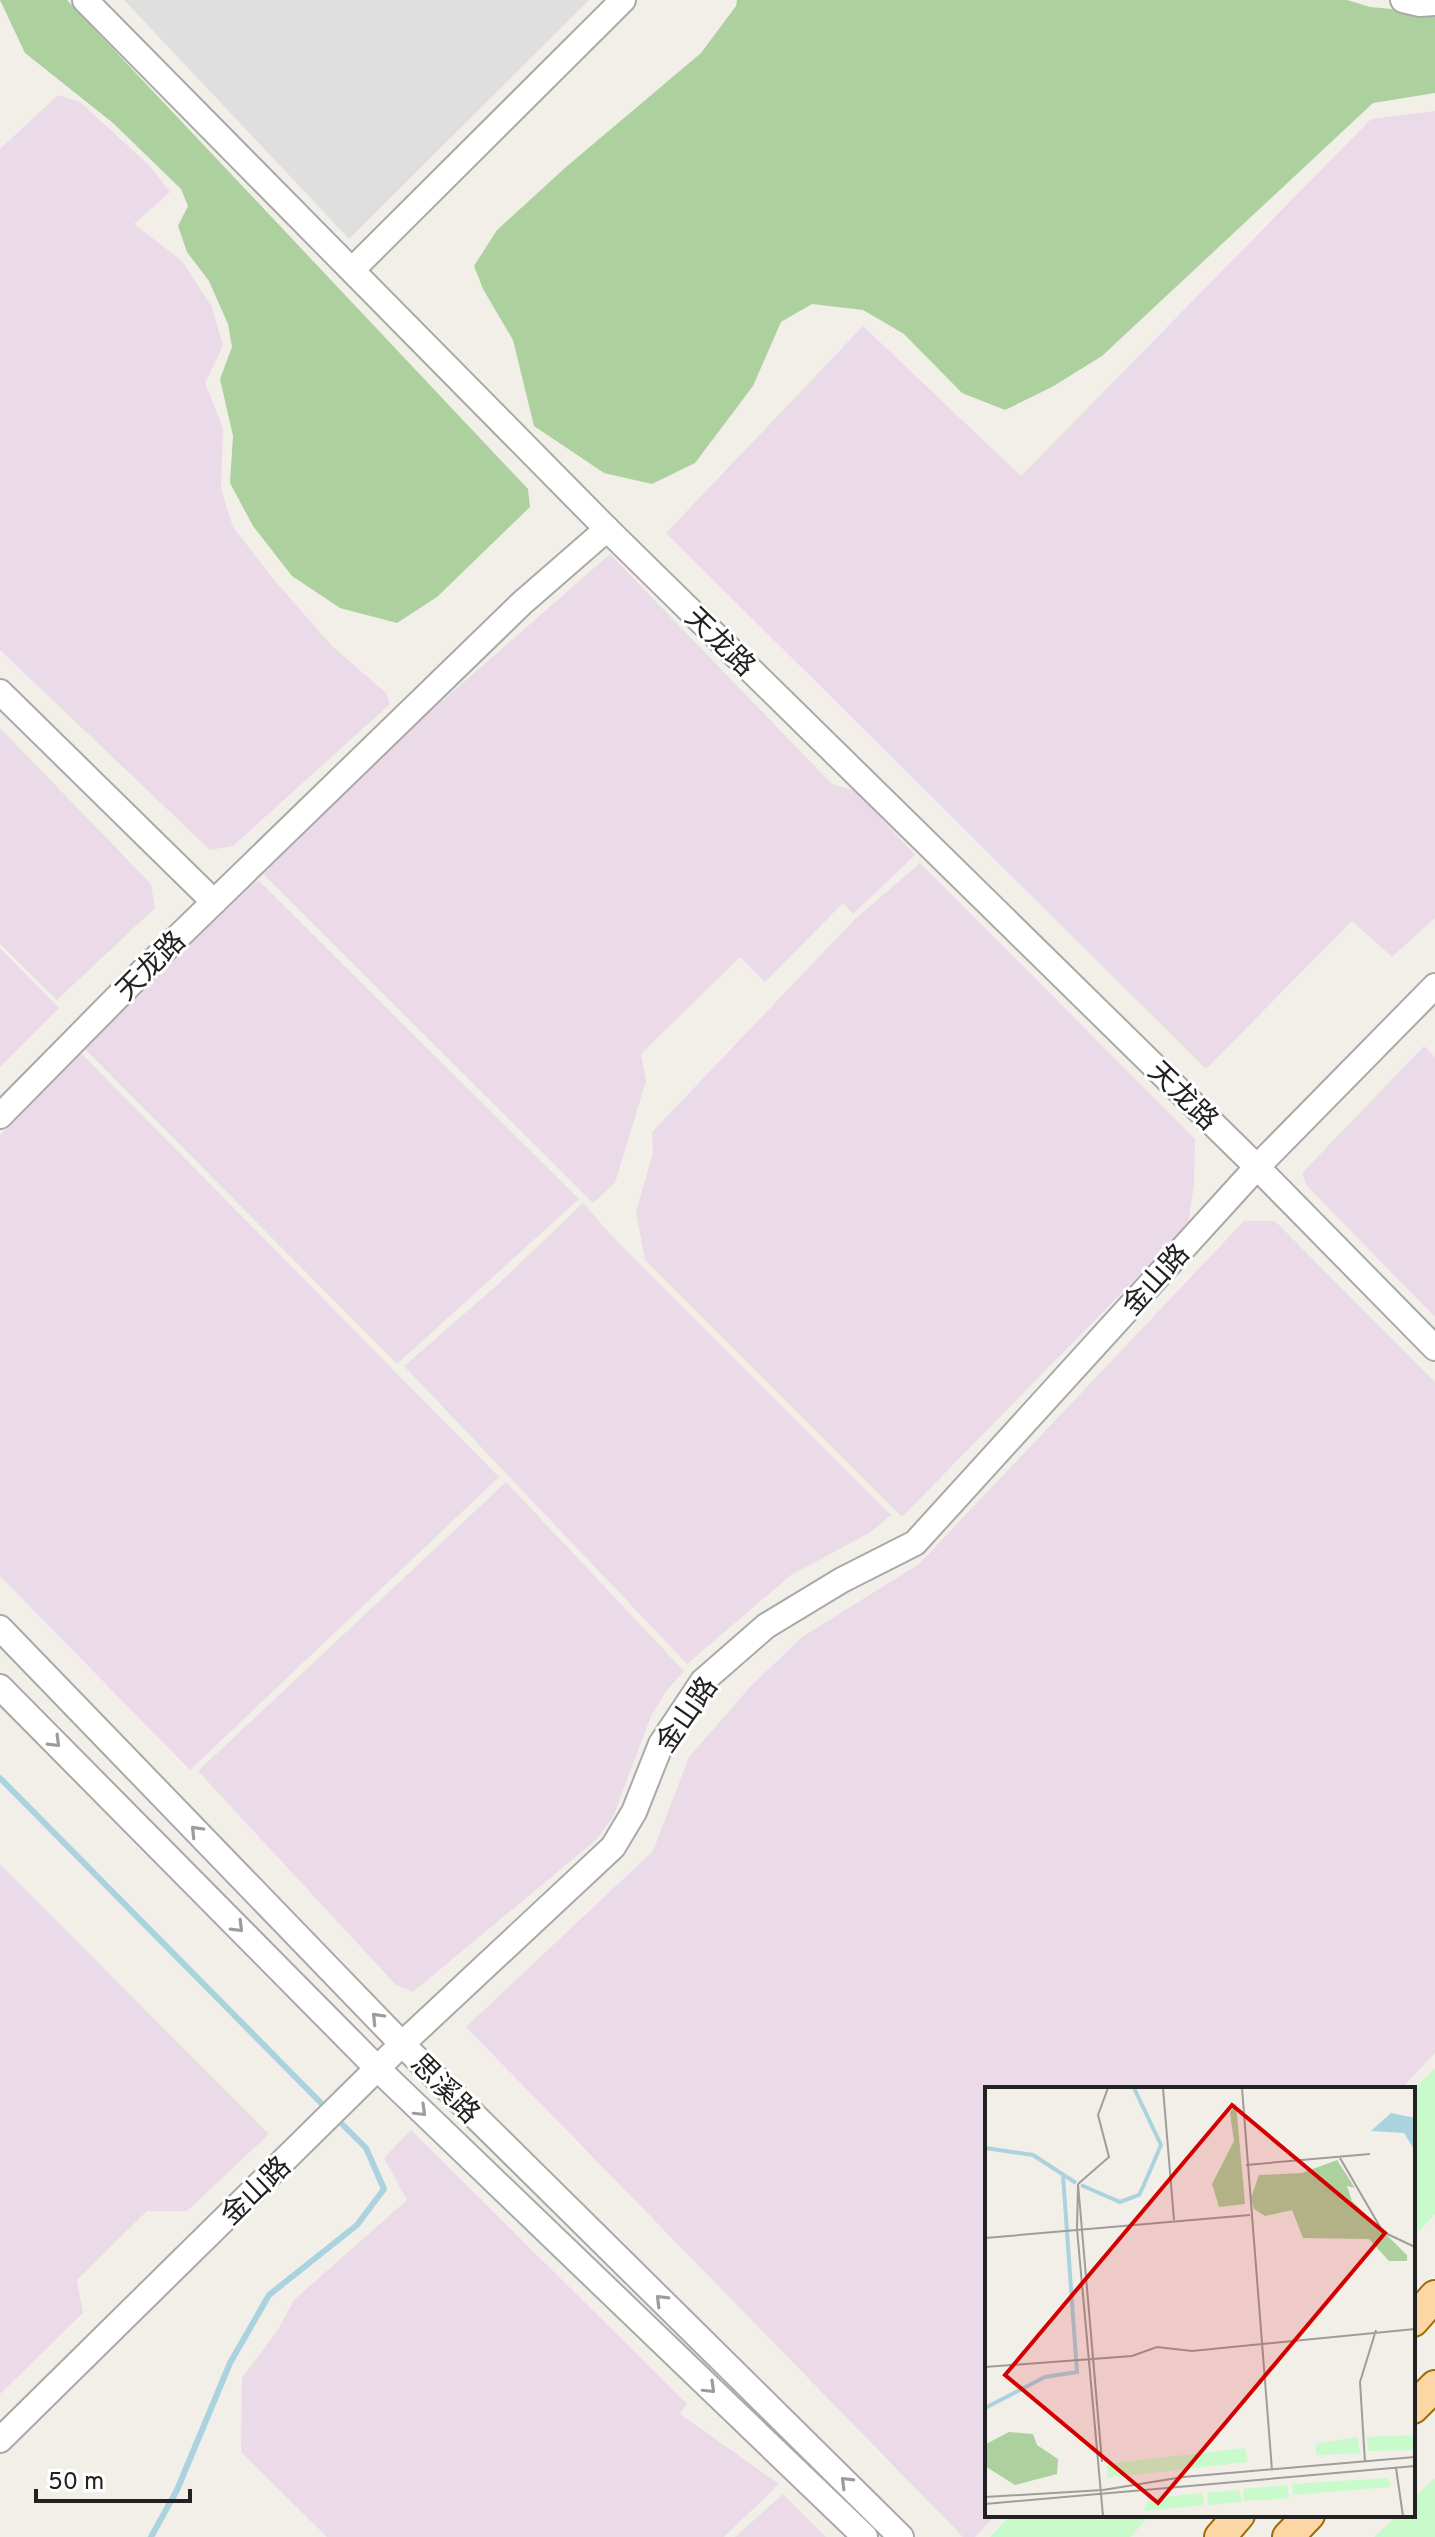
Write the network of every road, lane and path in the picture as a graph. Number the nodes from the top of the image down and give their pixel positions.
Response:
1 (85, 0) edge
2 (623, 0) edge
3 (1403, 0) edge
4 (1435, 3) edge
5 (353, 269) junction
6 (607, 529) junction
7 (0, 692) edge
8 (214, 902) junction
9 (1435, 986) edge
10 (0, 1116) edge
11 (1257, 1167) junction
12 (1435, 1348) edge
13 (0, 1628) edge
14 (0, 1687) edge
15 (402, 2044) junction
16 (378, 2069) junction
17 (1435, 2296) edge
18 (1415, 2319) edge
19 (1435, 2386) edge
20 (1415, 2406) edge
21 (0, 2440) edge
22 (1237, 2517) edge
23 (1307, 2517) edge
24 (865, 2537) edge
25 (901, 2537) edge
26 (1220, 2537) edge
27 (1288, 2537) edge

1 - 5 street
2 - 5 street
3 - 4 street
5 - 6 street
6 - 8 street, 天龙路
6 - 11 street, 天龙路
7 - 8 street
8 - 10 street, 天龙路
9 - 11 street, 金山路
11 - 12 street, 天龙路
11 - 15 street, 金山路
15 -> 13 street, 思溪路
14 -> 16 street, 思溪路
15 - 16 street, 金山路
25 -> 15 street, 思溪路
16 - 21 street, 金山路
16 -> 24 street, 思溪路
17 - 18 main road
19 - 20 main road
22 - 26 main road
23 - 27 main road

